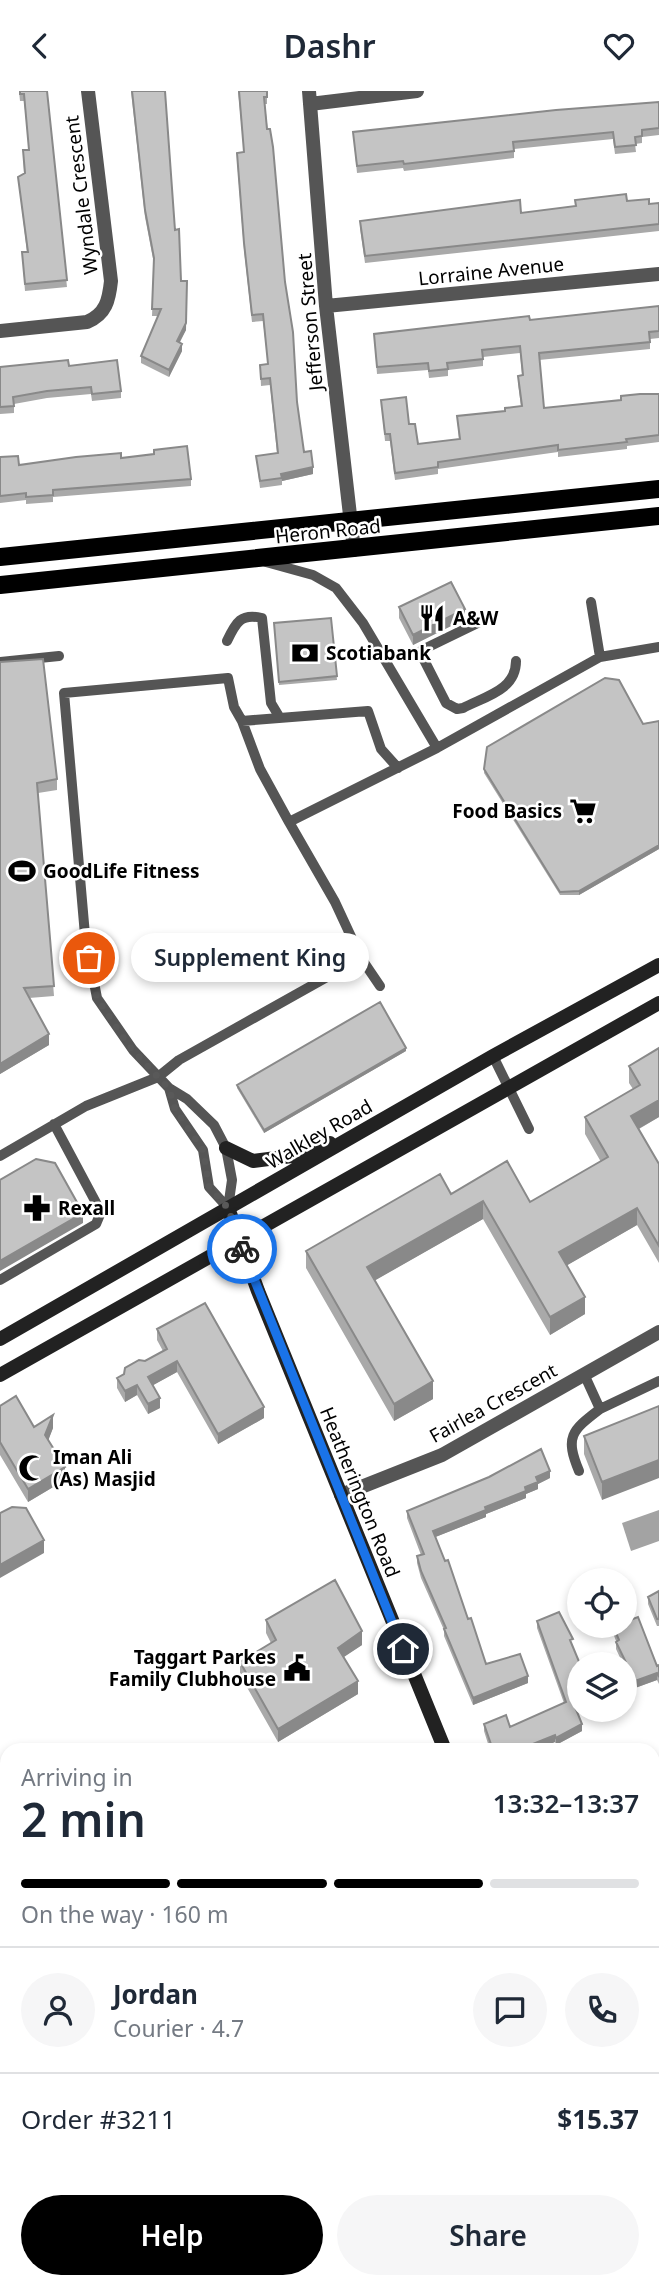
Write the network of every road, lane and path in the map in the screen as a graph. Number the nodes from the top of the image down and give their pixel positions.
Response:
1 (89, 91) edge
2 (416, 91) edge
3 (310, 97) edge
4 (659, 274) edge
5 (326, 306) junction
6 (0, 331) edge
7 (659, 489) edge
8 (659, 516) edge
9 (350, 523) junction
10 (354, 550) junction
11 (0, 557) edge
12 (255, 559) junction
13 (0, 585) edge
14 (591, 601) dead end
15 (490, 617) dead end
16 (227, 641) dead end
17 (659, 647) edge
18 (59, 656) dead end
19 (600, 657) junction
20 (516, 661) dead end
21 (0, 662) edge
22 (281, 718) junction
23 (242, 721) junction
24 (438, 748) junction
25 (398, 768) junction
26 (289, 822) junction
27 (361, 958) junction
28 (659, 965) edge
29 (380, 986) dead end
30 (659, 1003) edge
31 (493, 1056) junction
32 (158, 1077) junction
33 (508, 1087) junction
34 (169, 1089) junction
35 (54, 1124) junction
36 (529, 1129) dead end
37 (358, 1133) junction
38 (226, 1148) junction
39 (0, 1156) edge
40 (228, 1208) junction
41 (239, 1238) junction
42 (0, 1280) edge
43 (659, 1332) edge
44 (0, 1339) edge
45 (584, 1374) junction
46 (0, 1375) edge
47 (659, 1381) edge
48 (600, 1409) junction
49 (579, 1471) dead end
50 (341, 1495) junction
51 (442, 1743) edge

1 - 6 street, Wyndale Crescent
2 - 3 street
3 - 5 street, Jefferson Street
4 - 5 street, Lorraine Avenue
5 - 9 street, Jefferson Street
7 - 9 main road, Heron Road
8 - 10 main road, Heron Road
9 - 10 street, Jefferson Street
9 - 11 main road, Heron Road
10 - 12 main road, Heron Road
12 - 13 main road, Heron Road
12 - 24 lane
14 - 19 lane
15 - 20 lane
16 - 22 lane
17 - 19 lane
18 - 21 lane
19 - 24 lane
22 - 23 lane
22 - 25 lane
23 - 26 lane
23 - 32 lane
24 - 25 lane
25 - 26 lane
26 - 27 lane
27 - 29 lane
27 - 32 lane
28 - 31 main road, Walkley Road
30 - 33 main road
31 - 33 lane
31 - 37 main road, Walkley Road
32 - 34 lane
32 - 35 lane
33 - 36 lane
33 - 41 main road
34 - 38 lane
34 - 40 lane
35 - 39 lane
35 - 42 lane
37 - 38 main road
37 - 40 main road, Walkley Road
38 - 40 lane
40 - 41 main road, Heatherington Road
40 - 44 main road, Walkley Road
41 - 46 main road
41 - 50 main road, Heatherington Road
43 - 45 street, Fairlea Crescent
45 - 48 lane
45 - 50 street, Fairlea Crescent
47 - 48 lane
48 - 49 lane
50 - 51 main road, Heatherington Road

